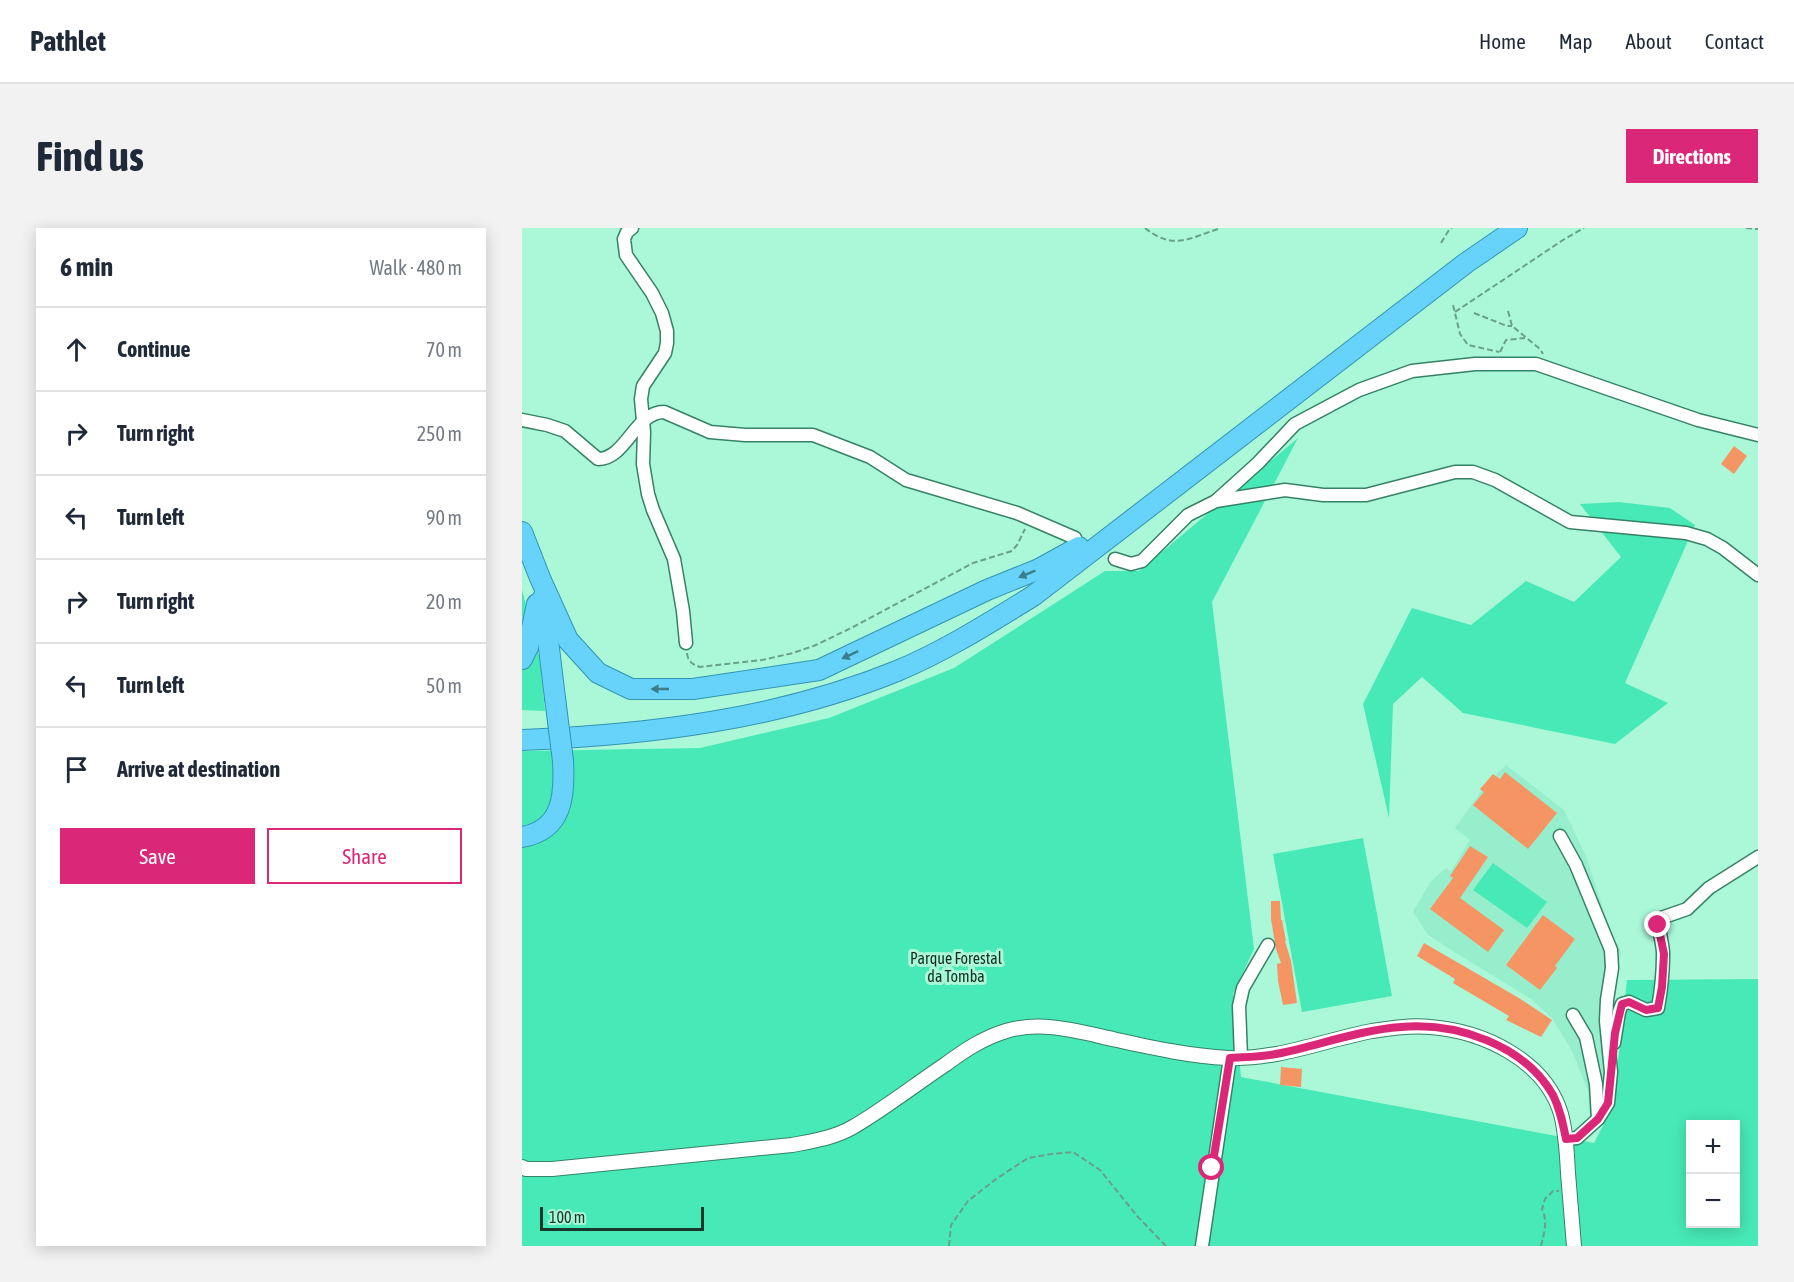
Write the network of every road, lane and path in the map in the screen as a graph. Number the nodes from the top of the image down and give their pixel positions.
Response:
1 (632, 228) edge
2 (1145, 228) edge
3 (1221, 228) edge
4 (1445, 228) edge
5 (1517, 228) edge
6 (1584, 228) edge
7 (1746, 228) edge
8 (1451, 229) edge
9 (1758, 229) edge
10 (1441, 243) dead end
11 (1453, 305) dead end
12 (1508, 311) dead end
13 (1455, 312) junction
14 (1474, 313) dead end
15 (1512, 326) junction
16 (1527, 338) junction
17 (1551, 370) junction
18 (522, 420) edge
19 (642, 422) junction
20 (1251, 428) junction
21 (1758, 435) edge
22 (1216, 501) junction
23 (1028, 518) junction
24 (522, 532) edge
25 (1075, 538) dead end
26 (1115, 559) dead end
27 (1758, 575) edge
28 (540, 578) junction
29 (686, 643) joint
30 (522, 658) edge
31 (676, 726) junction
32 (522, 728) edge
33 (522, 740) edge
34 (1560, 836) dead end
35 (522, 837) edge
36 (1758, 857) edge
37 (1268, 945) dead end
38 (1573, 1015) dead end
39 (1236, 1058) junction
40 (1611, 1072) junction
41 (1598, 1119) junction
42 (1566, 1139) junction
43 (522, 1167) edge
44 (1570, 1191) junction
45 (949, 1246) edge
46 (1166, 1246) edge
47 (1202, 1246) edge
48 (1541, 1246) edge
49 (1574, 1246) edge

1 - 19 street
2 - 3 path
4 - 8 path
5 - 20 highway
6 - 13 path
7 - 9 path
8 - 10 path
11 - 13 path
12 - 15 path
13 - 16 path
14 - 15 path
15 - 16 path
16 - 17 path
17 - 21 street
17 - 22 street
18 - 19 street
19 - 23 street
19 - 29 street
20 -> 28 highway
20 - 31 highway
22 - 26 street
22 - 27 street
23 - 25 street
23 - 29 path
24 - 28 highway
28 - 30 highway
28 - 35 highway, bridge
31 - 32 highway
31 - 33 highway
34 - 40 street
36 - 40 street
37 - 39 street
38 - 41 street
39 - 42 street
39 - 43 street
39 - 47 street
40 - 41 street
41 - 42 street
42 - 44 street
44 - 48 path
44 - 49 street
45 - 46 path

